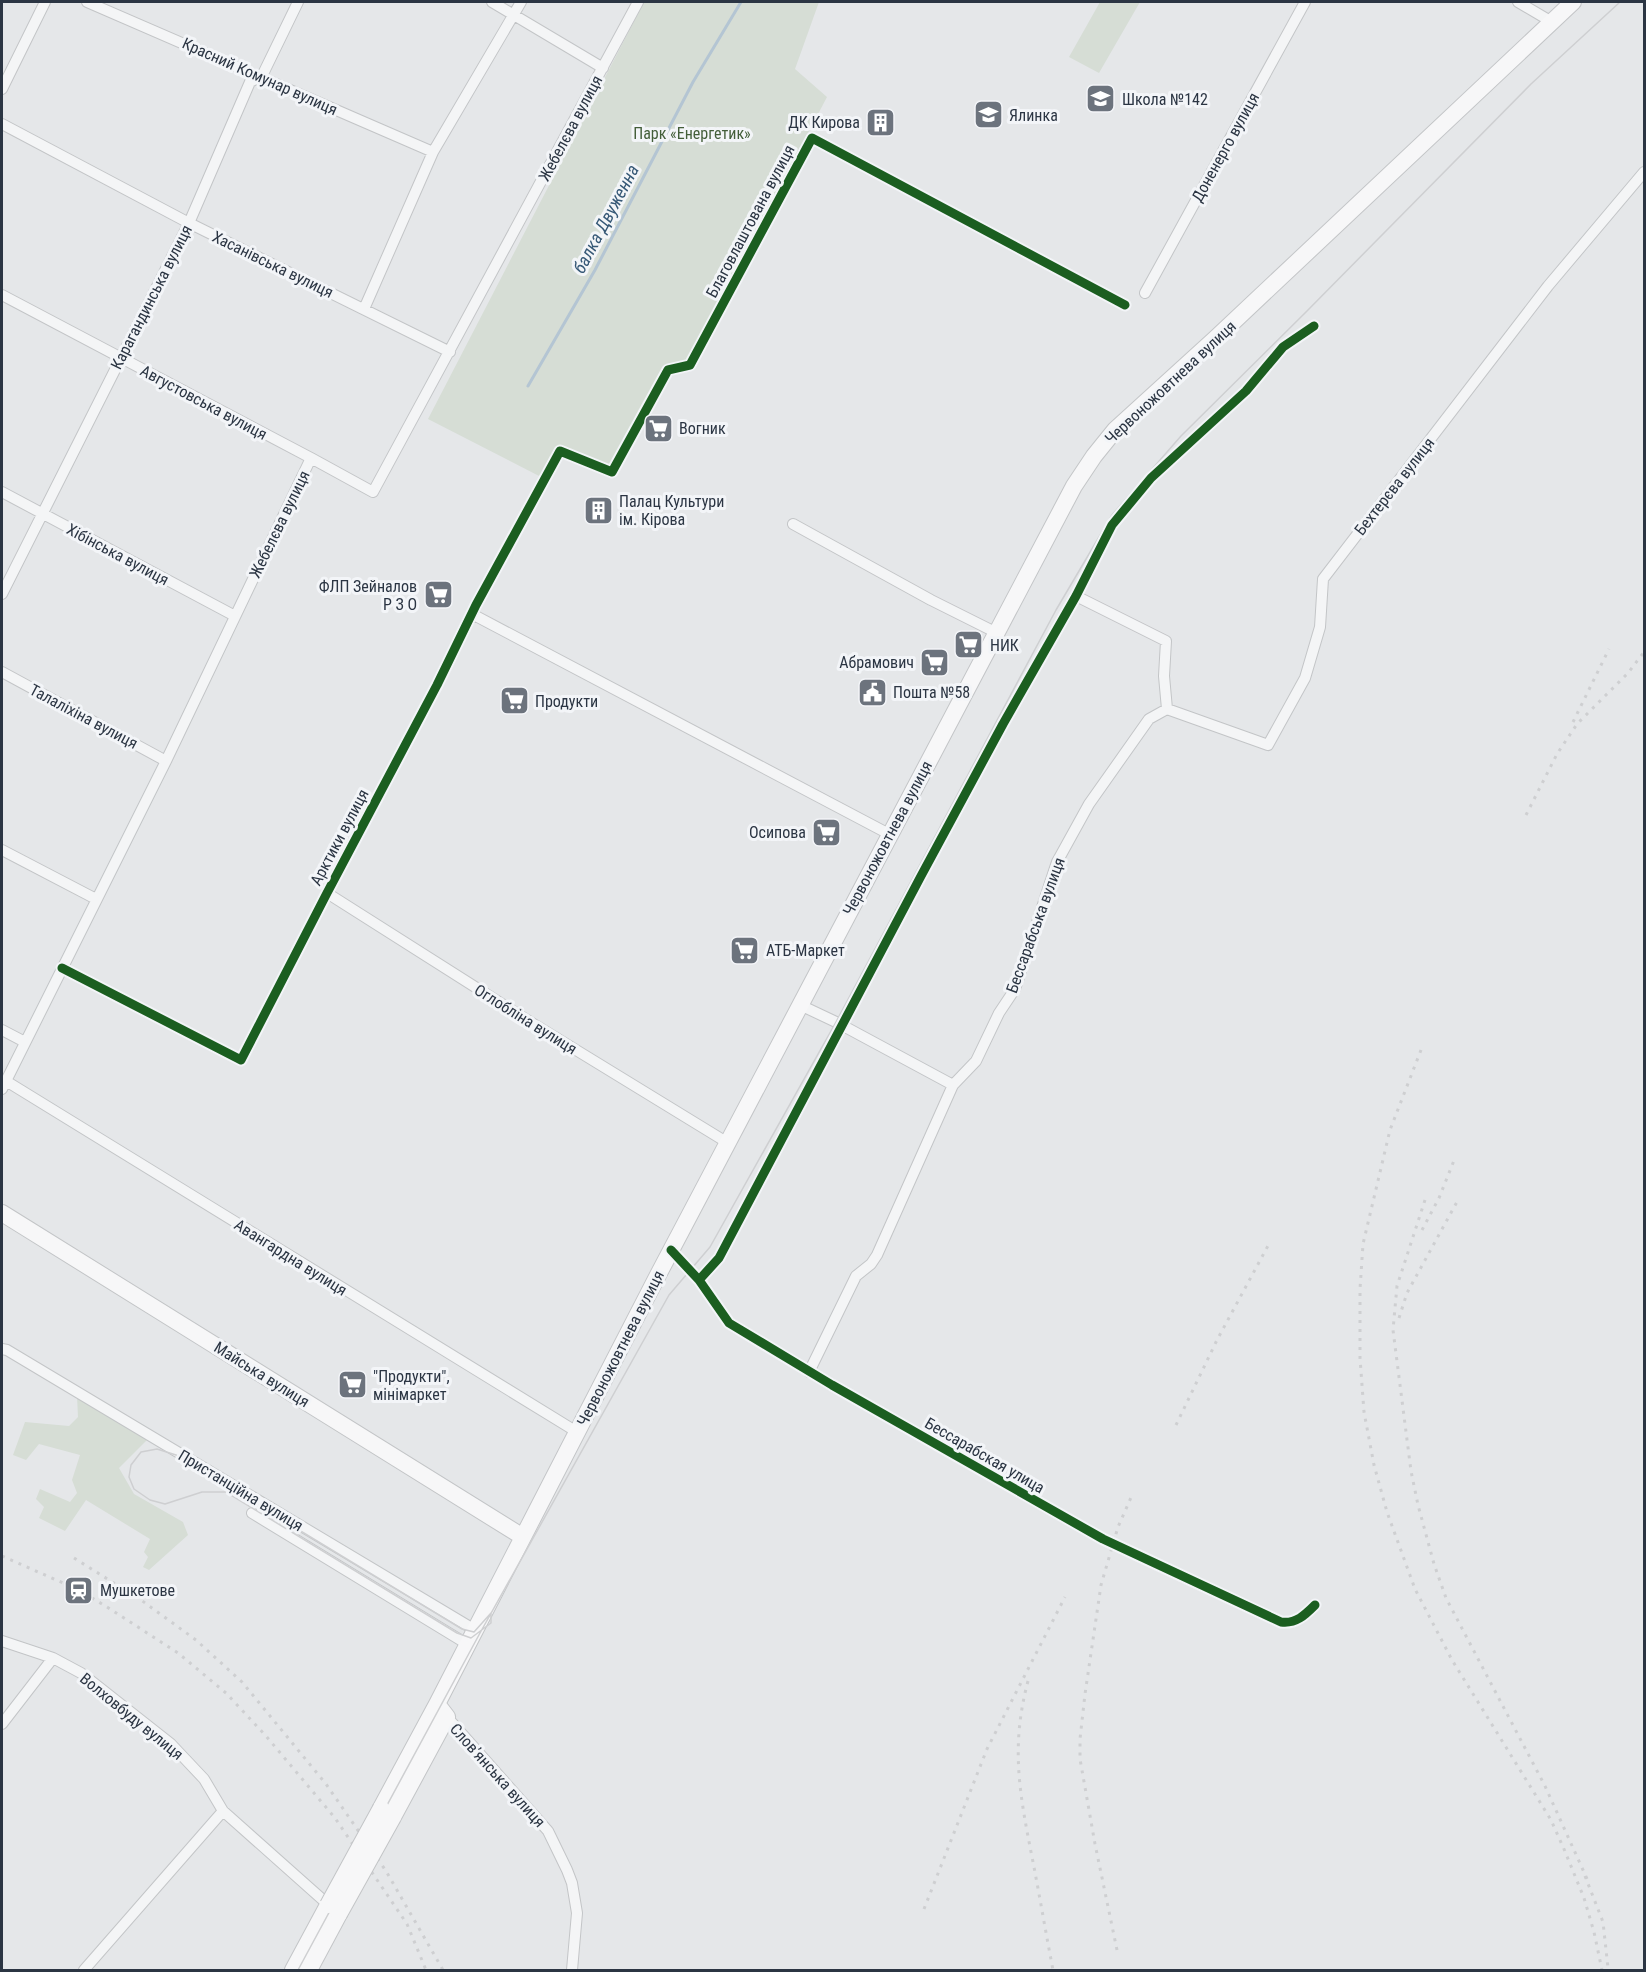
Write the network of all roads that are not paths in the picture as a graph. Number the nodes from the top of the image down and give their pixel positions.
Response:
1 (45, 2) edge
2 (87, 2) edge
3 (298, 2) edge
4 (492, 2) edge
5 (521, 2) edge
6 (638, 2) edge
7 (1305, 2) edge
8 (1518, 2) edge
9 (1574, 2) edge
10 (514, 14) junction
11 (1552, 22) junction
12 (603, 68) junction
13 (262, 76) junction
14 (2, 89) edge
15 (2, 124) edge
16 (433, 152) junction
17 (1644, 172) edge
18 (189, 223) junction
19 (1145, 293) dead end
20 (2, 295) edge
21 (1125, 305) dead end
22 (364, 309) junction
23 (1314, 326) dead end
24 (450, 352) junction
25 (120, 358) junction
26 (560, 451) joint
27 (311, 458) junction
28 (2, 492) edge
29 (41, 512) junction
30 (793, 524) dead end
31 (2, 594) edge
32 (1076, 596) junction
33 (472, 614) junction
34 (235, 616) junction
35 (995, 632) junction
36 (2, 672) edge
37 (1167, 710) junction
38 (166, 761) junction
39 (889, 834) junction
40 (2, 850) edge
41 (327, 893) junction
42 (96, 899) junction
43 (62, 968) junction
44 (800, 1005) junction
45 (842, 1025) junction
46 (2, 1030) edge
47 (25, 1042) junction
48 (4, 1085) edge
49 (953, 1085) junction
50 (728, 1143) junction
51 (2, 1212) edge
52 (671, 1250) junction
53 (699, 1280) junction
54 (4, 1349) edge
55 (809, 1372) junction
56 (577, 1432) junction
57 (252, 1514) dead end
58 (523, 1537) junction
59 (1315, 1605) dead end
60 (471, 1637) junction
61 (2, 1641) edge
62 (53, 1658) junction
63 (442, 1711) junction
64 (2, 1724) edge
65 (223, 1811) junction
66 (334, 1910) junction
67 (84, 1971) edge
68 (292, 1971) edge
69 (309, 1971) edge
70 (572, 1971) edge

1 - 14 street
2 - 13 street, Красний Комунар вулиця
3 - 13 street, Карагандинська вулиця
4 - 10 street
5 - 10 street
6 - 12 street, Жебелєва вулиця
7 - 19 street, Доненерго вулиця
8 - 11 street
9 - 11 main road, Червоножовтнева вулиця
10 - 12 street
10 - 16 street
11 - 35 main road, Червоножовтнева вулиця
12 - 24 street, Жебелєва вулиця
13 - 16 street, Красний Комунар вулиця
13 - 18 street, Карагандинська вулиця
15 - 18 street, Хасанівська вулиця
16 - 22 street
17 - 37 street, Бехтерєва вулиця
18 - 22 street, Хасанівська вулиця
18 - 25 street, Карагандинська вулиця
20 - 25 street, Августовська вулиця
21 - 26 street, Благовлаштована вулиця
22 - 24 street, Хасанівська вулиця
23 - 32 street
24 - 27 street, Жебелєва вулиця
25 - 27 street, Августовська вулиця
25 - 29 street, Карагандинська вулиця
26 - 33 street, Арктики вулиця
27 - 34 street, Жебелєва вулиця
28 - 29 street, Хібінська вулиця
29 - 31 street, Карагандинська вулиця
29 - 34 street, Хібінська вулиця
30 - 35 street
32 - 37 street
32 - 45 street
33 - 39 street
33 - 41 street, Арктики вулиця
34 - 38 street, Жебелєва вулиця
35 - 39 main road, Червоножовтнева вулиця
36 - 38 street, Талаліхіна вулиця
37 - 49 street, Бессарабська вулиця
38 - 42 street, Жебелєва вулиця
39 - 44 main road, Червоножовтнева вулиця
40 - 42 street
41 - 43 street, Арктики вулиця
41 - 50 street, Оглобліна вулиця
42 - 43 street, Жебелєва вулиця
43 - 47 street, Жебелєва вулиця
44 - 45 street
44 - 50 main road, Червоножовтнева вулиця
45 - 49 street
45 - 53 street
46 - 47 street
47 - 48 street, Жебелєва вулиця
48 - 56 street, Авангардна вулиця
49 - 55 street
50 - 52 main road, Червоножовтнева вулиця
51 - 58 main road, Майська вулиця
52 - 53 street, Бессарабская улица
52 - 56 main road, Червоножовтнева вулиця
53 - 55 street, Бессарабская улица
54 - 60 street, Пристанційна вулиця
55 - 59 street, Бессарабская улица
56 - 58 main road, Червоножовтнева вулиця
57 - 60 street, Пристанційна вулиця
58 - 60 main road, Червоножовтнева вулиця
60 - 63 main road, Червоножовтнева вулиця
61 - 62 street, Волховбуду вулиця
62 - 64 street
62 - 65 street, Волховбуду вулиця
63 - 66 main road, Червоножовтнева вулиця, bridge
63 - 70 street, Слов’янська вулиця
65 - 66 street, Волховбуду вулиця
65 - 67 street
66 - 68 main road
66 - 69 main road

